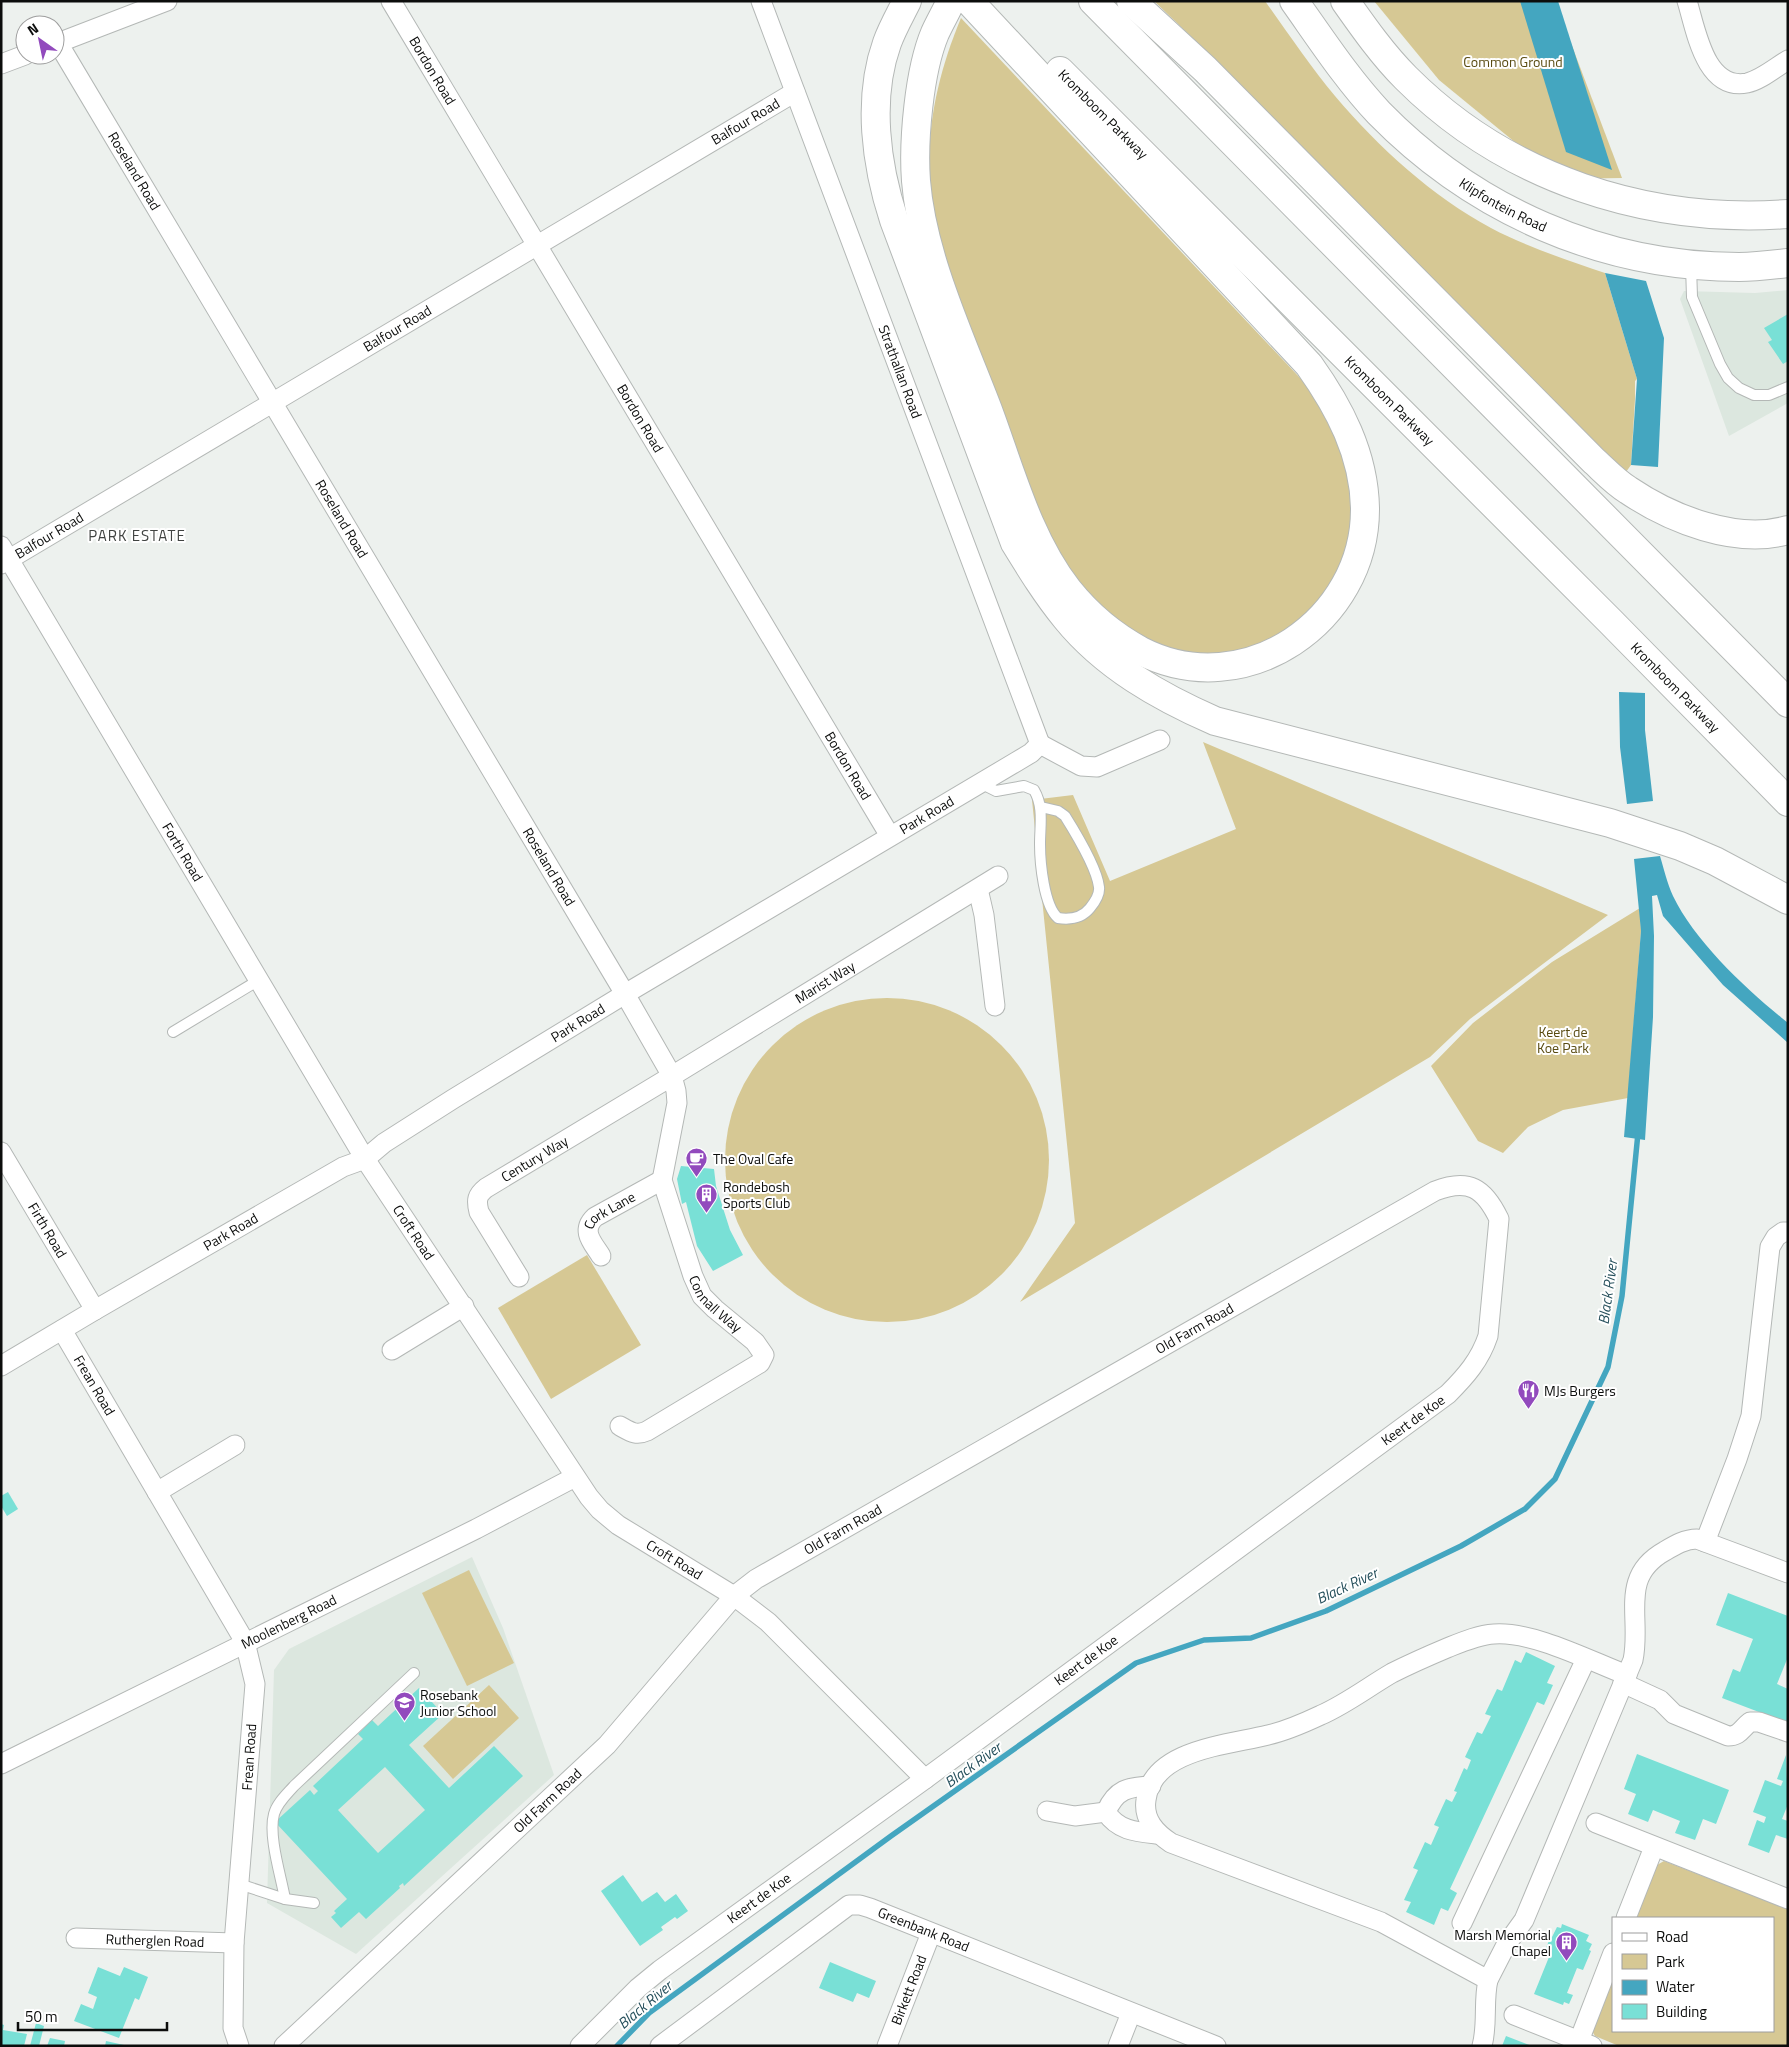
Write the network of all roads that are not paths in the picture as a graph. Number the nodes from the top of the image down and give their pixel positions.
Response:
1 (167, 1) edge
2 (391, 1) edge
3 (761, 1) edge
4 (907, 1) edge
5 (951, 1) edge
6 (969, 1) edge
7 (990, 1) edge
8 (1093, 1) edge
9 (1131, 1) edge
10 (1294, 1) edge
11 (1345, 1) edge
12 (1686, 1) edge
13 (1008, 30) junction
14 (65, 41) edge
15 (15, 59) edge
16 (65, 59) edge
17 (1788, 60) edge
18 (1, 64) edge
19 (795, 92) junction
20 (1788, 214) edge
21 (536, 245) junction
22 (1788, 263) edge
23 (1691, 265) junction
24 (1788, 387) edge
25 (272, 402) junction
26 (1788, 530) edge
27 (4, 557) edge
28 (1788, 703) edge
29 (1160, 740) dead end
30 (1040, 744) junction
31 (980, 783) junction
32 (1788, 802) edge
33 (1041, 807) junction
34 (890, 836) junction
35 (998, 876) dead end
36 (978, 889) junction
37 (1788, 900) edge
38 (259, 980) junction
39 (625, 994) junction
40 (995, 1006) dead end
41 (173, 1032) dead end
42 (672, 1076) junction
43 (1, 1152) edge
44 (364, 1159) junction
45 (662, 1180) junction
46 (1500, 1220) joint
47 (1788, 1232) edge
48 (601, 1256) dead end
49 (519, 1277) dead end
50 (464, 1306) junction
51 (95, 1310) junction
52 (62, 1330) junction
53 (392, 1350) dead end
54 (1, 1366) edge
55 (620, 1426) dead end
56 (235, 1444) dead end
57 (575, 1477) junction
58 (157, 1492) junction
59 (1705, 1542) junction
60 (1788, 1573) edge
61 (734, 1596) junction
62 (245, 1642) junction
63 (1586, 1659) junction
64 (414, 1673) dead end
65 (1625, 1679) junction
66 (1788, 1732) edge
67 (1, 1764) edge
68 (925, 1779) junction
69 (1150, 1786) junction
70 (1047, 1812) dead end
71 (1106, 1812) junction
72 (1596, 1823) dead end
73 (1157, 1834) junction
74 (1654, 1847) junction
75 (239, 1884) junction
76 (285, 1899) junction
77 (1788, 1899) edge
78 (314, 1903) dead end
79 (1626, 1917) edge
80 (1462, 1923) dead end
81 (930, 1933) junction
82 (76, 1938) dead end
83 (234, 1944) junction
84 (1612, 1956) edge
85 (1488, 1980) junction
86 (1131, 2012) junction
87 (1514, 2015) dead end
88 (1583, 2044) edge
89 (239, 2046) edge
90 (284, 2046) edge
91 (580, 2046) edge
92 (660, 2046) edge
93 (886, 2046) edge
94 (1118, 2046) edge
95 (1216, 2046) edge
96 (1482, 2046) edge

1 - 14 street
2 - 21 street, Bordon Road
3 - 19 street, Strathallan Road
4 - 37 main road
5 - 13 main road
6 - 13 main road
7 - 13 main road, Kromboom Parkway
8 - 28 main road
9 - 26 main road
10 - 23 main road, Klipfontein Road
11 - 20 main road
12 - 17 street
13 - 32 main road, Kromboom Parkway
15 - 18 street
16 - 25 street, Roseland Road
19 - 21 street, Balfour Road
19 - 30 street, Strathallan Road
21 - 25 street, Balfour Road
21 - 34 street, Bordon Road
22 - 23 main road, Klipfontein Road
23 - 24 lane
25 - 27 street, Balfour Road
25 - 39 street, Roseland Road
27 - 38 street, Forth Road
29 - 30 street
30 - 31 street, Park Road
31 - 33 lane
31 - 34 street, Park Road
33 - 33 lane
34 - 39 street, Park Road
35 - 36 street, Marist Way
36 - 40 street
36 - 42 street, Marist Way
38 - 41 lane
38 - 44 street, Forth Road
39 - 42 street, Roseland Road
39 - 44 street, Park Road
42 - 45 street, Connall Way
42 - 49 street, Century Way
43 - 51 street, Firth Road
44 - 50 street, Croft Road
44 - 51 street, Park Road
45 - 48 street, Cork Lane
45 - 55 street, Connall Way
46 - 61 street, Old Farm Road
46 - 68 street, Keert de Koe
47 - 59 street
50 - 53 street
50 - 57 street, Croft Road
51 - 52 street, Park Road
52 - 54 street, Park Road
52 - 58 street, Frean Road
56 - 58 street
57 - 61 street, Croft Road
57 - 62 street, Moolenberg Road
58 - 62 street, Frean Road
59 - 60 street
59 - 65 street
61 - 68 street, Croft Road
61 - 90 street, Old Farm Road
62 - 67 street, Moolenberg Road
62 - 75 street, Frean Road
63 - 65 street
63 - 69 street
63 - 80 street
64 - 76 lane
65 - 66 street
65 - 85 street
68 - 91 street, Keert de Koe
69 - 71 street
69 - 73 street
70 - 71 street
71 - 73 street
72 - 74 street
73 - 85 street
74 - 77 street
74 - 79 street
75 - 76 lane
75 - 83 street, Frean Road
76 - 78 lane
81 - 86 street, Greenbank Road
81 - 92 street, Greenbank Road
81 - 93 street, Birkett Road
82 - 83 street, Rutherglen Road
83 - 89 street, Frean Road
84 - 88 street
85 - 96 street
86 - 94 street
86 - 95 street, Greenbank Road
87 - 88 street

